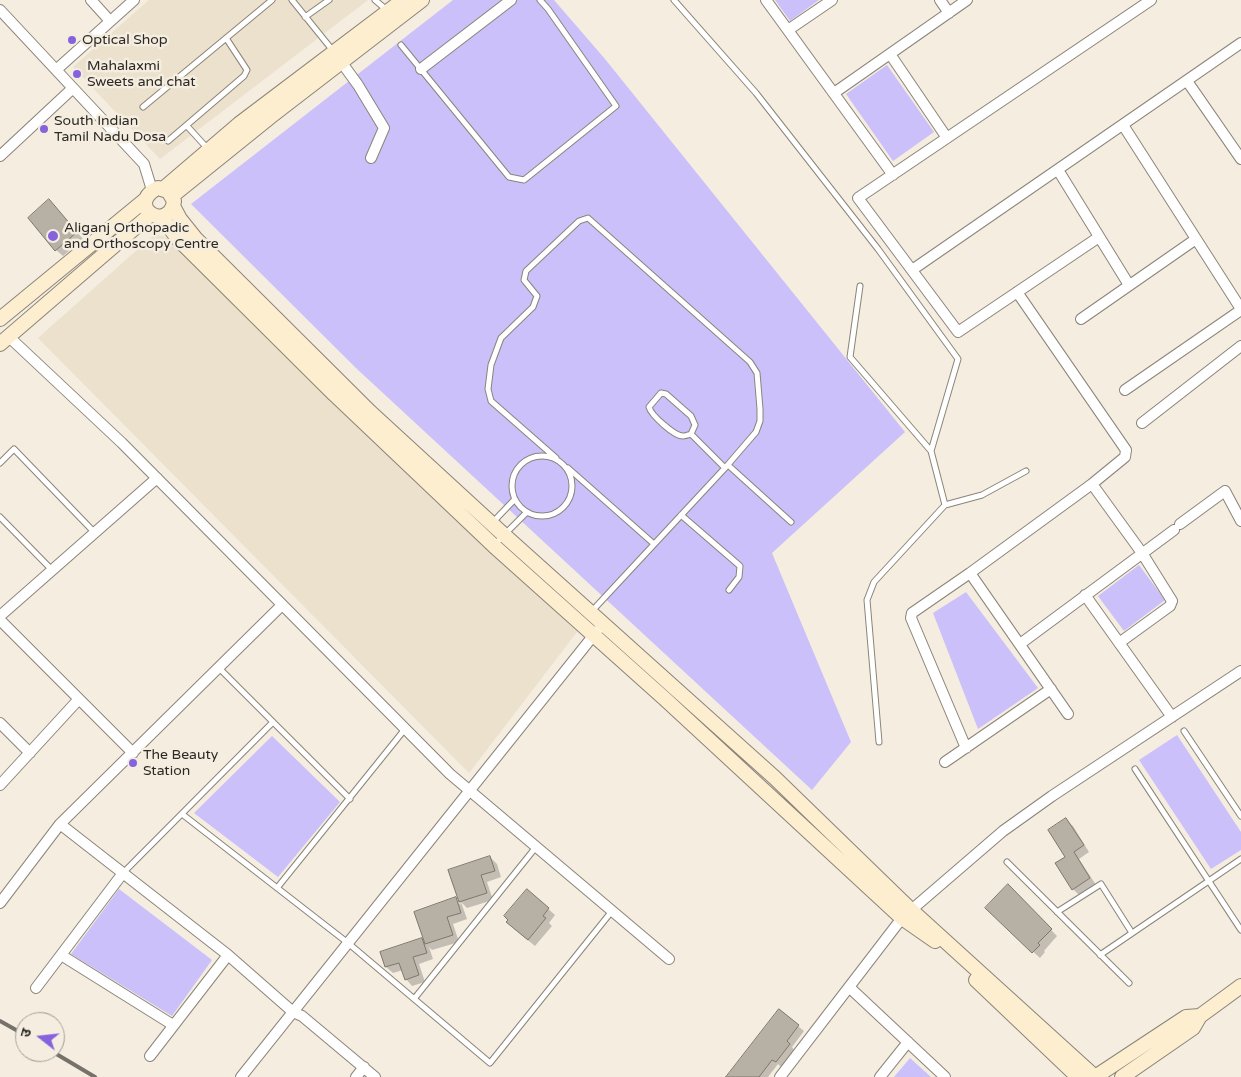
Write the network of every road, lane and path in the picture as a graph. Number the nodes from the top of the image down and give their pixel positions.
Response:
1 (91, 0) edge
2 (134, 0) edge
3 (272, 0) edge
4 (292, 0) edge
5 (329, 0) edge
6 (375, 0) edge
7 (403, 0) edge
8 (422, 0) edge
9 (511, 0) edge
10 (540, 0) edge
11 (674, 0) edge
12 (766, 0) edge
13 (832, 0) edge
14 (940, 0) edge
15 (967, 0) edge
16 (1151, 0) edge
17 (949, 13) junction
18 (2, 16) edge
19 (392, 16) junction
20 (305, 17) junction
21 (110, 21) junction
22 (788, 30) junction
23 (226, 38) junction
24 (1241, 43) edge
25 (401, 45) dead end
26 (890, 54) junction
27 (338, 58) junction
28 (421, 69) junction
29 (56, 70) junction
30 (1187, 80) junction
31 (73, 88) junction
32 (834, 93) junction
33 (143, 107) dead end
34 (267, 112) junction
35 (1124, 125) junction
36 (187, 126) junction
37 (947, 138) junction
38 (168, 141) dead end
39 (209, 150) junction
40 (0, 156) edge
41 (371, 158) dead end
42 (1241, 160) edge
43 (1058, 170) junction
44 (892, 175) junction
45 (161, 196) junction
46 (155, 215) junction
47 (1099, 237) junction
48 (1196, 239) junction
49 (912, 270) junction
50 (860, 286) dead end
51 (1129, 286) junction
52 (1017, 292) junction
53 (1241, 310) edge
54 (1081, 319) dead end
55 (2, 327) edge
56 (1241, 346) edge
57 (1125, 390) dead end
58 (1142, 423) dead end
59 (691, 434) junction
60 (931, 451) junction
61 (556, 458) junction
62 (0, 463) edge
63 (564, 464) junction
64 (726, 466) junction
65 (1026, 471) dead end
66 (157, 478) junction
67 (1092, 484) junction
68 (515, 499) junction
69 (945, 505) junction
70 (527, 512) junction
71 (681, 515) junction
72 (0, 516) edge
73 (1241, 521) edge
74 (791, 522) dead end
75 (486, 529) junction
76 (95, 533) junction
77 (504, 535) junction
78 (654, 544) junction
79 (494, 546) junction
80 (1142, 553) junction
81 (52, 570) junction
82 (970, 573) junction
83 (729, 590) dead end
84 (1085, 595) junction
85 (282, 605) junction
86 (591, 613) junction
87 (0, 618) edge
88 (580, 624) junction
89 (603, 625) junction
90 (593, 635) junction
91 (1119, 643) junction
92 (1020, 644) junction
93 (219, 668) junction
94 (1241, 671) edge
95 (1051, 689) junction
96 (79, 699) junction
97 (1068, 714) dead end
98 (1172, 717) junction
99 (273, 722) junction
100 (0, 724) edge
101 (405, 729) junction
102 (1184, 731) dead end
103 (879, 742) dead end
104 (966, 748) junction
105 (30, 753) junction
106 (132, 753) junction
107 (945, 762) dead end
108 (1135, 769) dead end
109 (0, 785) edge
110 (469, 791) junction
111 (350, 799) junction
112 (182, 814) junction
113 (1241, 816) edge
114 (60, 824) junction
115 (536, 847) junction
116 (1241, 859) edge
117 (1007, 862) dead end
118 (123, 873) junction
119 (1208, 882) junction
120 (277, 888) junction
121 (0, 904) edge
122 (612, 911) junction
123 (1057, 912) junction
124 (907, 914) junction
125 (1241, 930) edge
126 (1132, 933) junction
127 (348, 943) junction
128 (61, 955) junction
129 (228, 955) junction
130 (1100, 955) junction
131 (669, 959) dead end
132 (1129, 984) dead end
133 (1241, 986) edge
134 (849, 987) junction
135 (36, 988) dead end
136 (414, 999) junction
137 (293, 1012) junction
138 (1200, 1016) junction
139 (173, 1025) junction
140 (908, 1042) junction
141 (150, 1056) dead end
142 (364, 1067) junction
143 (241, 1077) edge
144 (356, 1077) edge
145 (375, 1077) edge
146 (780, 1077) edge
147 (880, 1077) edge
148 (945, 1077) edge
149 (1078, 1077) edge
150 (1122, 1077) edge

1 - 21 street
2 - 21 street
3 - 23 lane
4 - 20 lane
5 - 20 lane
6 - 19 lane
7 - 19 main road
8 - 19 main road
9 - 28 street
10 - 28 lane
11 - 60 lane
12 - 22 street
13 - 22 street
14 - 17 street
15 - 17 street
16 - 37 street
17 - 26 street
18 - 29 street
19 - 27 main road
20 - 27 lane
21 - 29 street
22 - 32 street
23 - 33 lane
23 - 36 lane
24 - 30 street
25 - 28 lane
26 - 32 street
26 - 37 street
27 - 34 main road
27 - 41 street
29 - 31 street
30 - 35 street
30 - 42 street
31 - 40 street
31 - 45 street
32 - 44 street
34 - 39 main road
34 - 45 main road
35 - 43 street
35 - 48 street
36 - 38 lane
36 - 39 lane
37 - 44 street
39 - 45 main road
43 - 47 street
43 - 49 street
44 - 49 street
45 - 46 main road
45 - 46 main road
45 - 55 main road
45 - 75 main road
46 - 55 main road
46 - 75 main road
47 - 51 street
47 - 52 street
48 - 51 street
48 - 53 street
49 - 52 street
50 - 60 lane
51 - 54 street
52 - 67 street
53 - 57 street
55 - 66 street
56 - 58 street
59 - 59 lane
59 - 64 lane
60 - 69 lane
61 - 63 lane
61 - 64 lane
61 - 68 lane
62 - 76 lane
63 - 70 lane
63 - 78 lane
64 - 71 lane
64 - 74 lane
65 - 69 lane
66 - 76 street
66 - 85 street
67 - 80 street
67 - 82 street
68 - 70 lane
68 - 75 lane
69 - 103 lane
70 - 77 lane
71 - 78 lane
71 - 83 lane
72 - 81 lane
73 - 80 street
75 - 77 main road
75 - 79 main road
76 - 81 street
77 - 79 lane
77 - 86 main road
78 - 86 lane
79 - 88 main road
80 - 84 street
80 - 91 street
81 - 87 street
82 - 92 street
82 - 104 street
84 - 91 street
84 - 92 street
85 - 93 street
85 - 101 street
86 - 88 lane
86 - 89 main road
87 - 96 street
88 - 90 main road
89 - 90 street
89 - 124 main road
90 - 110 street
90 - 124 main road
91 - 98 street
92 - 95 street
93 - 99 lane
93 - 106 street
94 - 98 street
95 - 97 street
95 - 104 street
96 - 105 street
96 - 106 street
98 - 124 street
99 - 111 lane
99 - 112 lane
100 - 105 street
101 - 110 street
101 - 111 lane
102 - 113 lane
104 - 107 street
105 - 109 street
106 - 114 street
108 - 119 lane
110 - 115 street
110 - 127 street
111 - 120 lane
112 - 118 lane
112 - 120 lane
114 - 118 street
114 - 121 street
115 - 122 street
115 - 136 lane
116 - 119 lane
117 - 123 lane
118 - 128 street
118 - 129 street
119 - 125 lane
119 - 126 lane
120 - 127 lane
122 - 131 street
122 - 136 lane
123 - 126 lane
123 - 130 lane
124 - 134 street
124 - 138 main road
124 - 149 main road
126 - 130 lane
127 - 136 lane
127 - 137 street
128 - 135 street
128 - 139 street
129 - 137 street
129 - 139 street
130 - 132 lane
133 - 138 main road
134 - 140 street
134 - 146 street
137 - 142 street
137 - 143 street
138 - 150 main road
139 - 141 street
140 - 147 street
140 - 148 street
142 - 144 street
142 - 145 street

